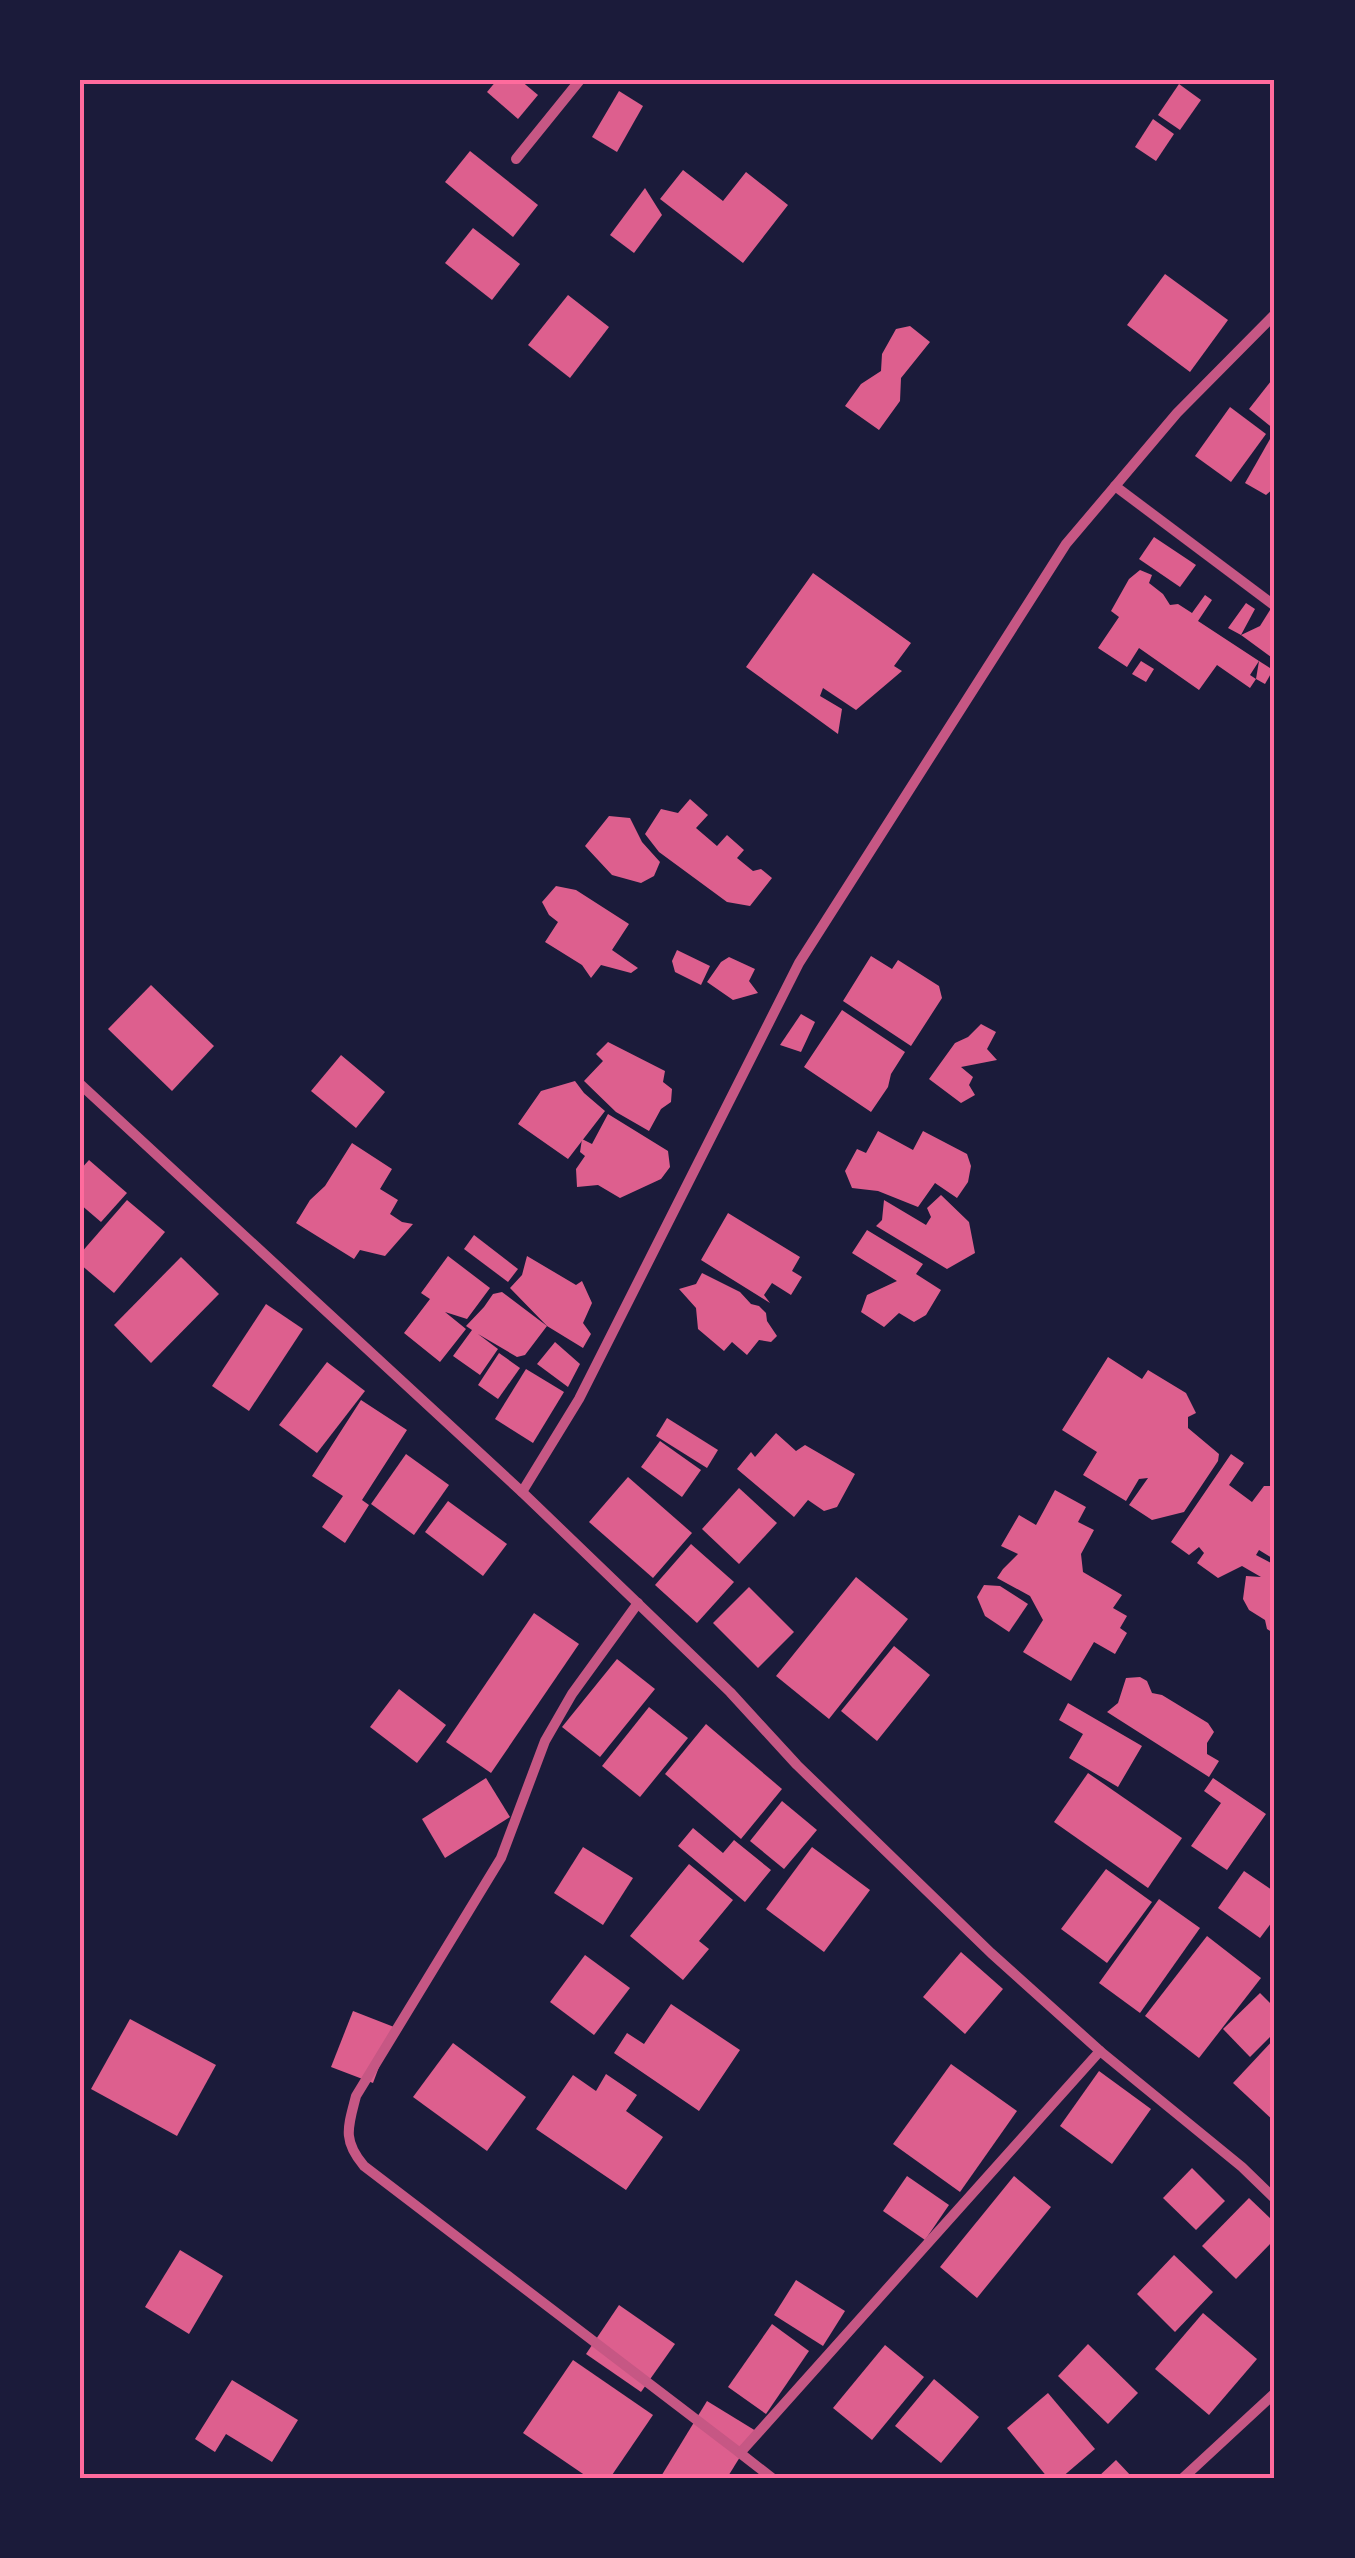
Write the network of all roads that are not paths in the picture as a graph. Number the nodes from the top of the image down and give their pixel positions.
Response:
1 (580, 80) edge
2 (516, 158) dead end
3 (1275, 314) edge
4 (1115, 486) junction
5 (1275, 606) edge
6 (80, 1084) edge
7 (522, 1492) junction
8 (638, 1604) junction
9 (1100, 2050) junction
10 (1275, 2199) edge
11 (1275, 2393) edge
12 (740, 2452) junction
13 (772, 2478) edge
14 (1183, 2478) edge

1 - 2 street
3 - 4 street
4 - 5 street
4 - 7 street
6 - 7 street
7 - 8 street
8 - 9 street
8 - 12 street
9 - 10 street
9 - 12 street
11 - 14 street
12 - 13 street

